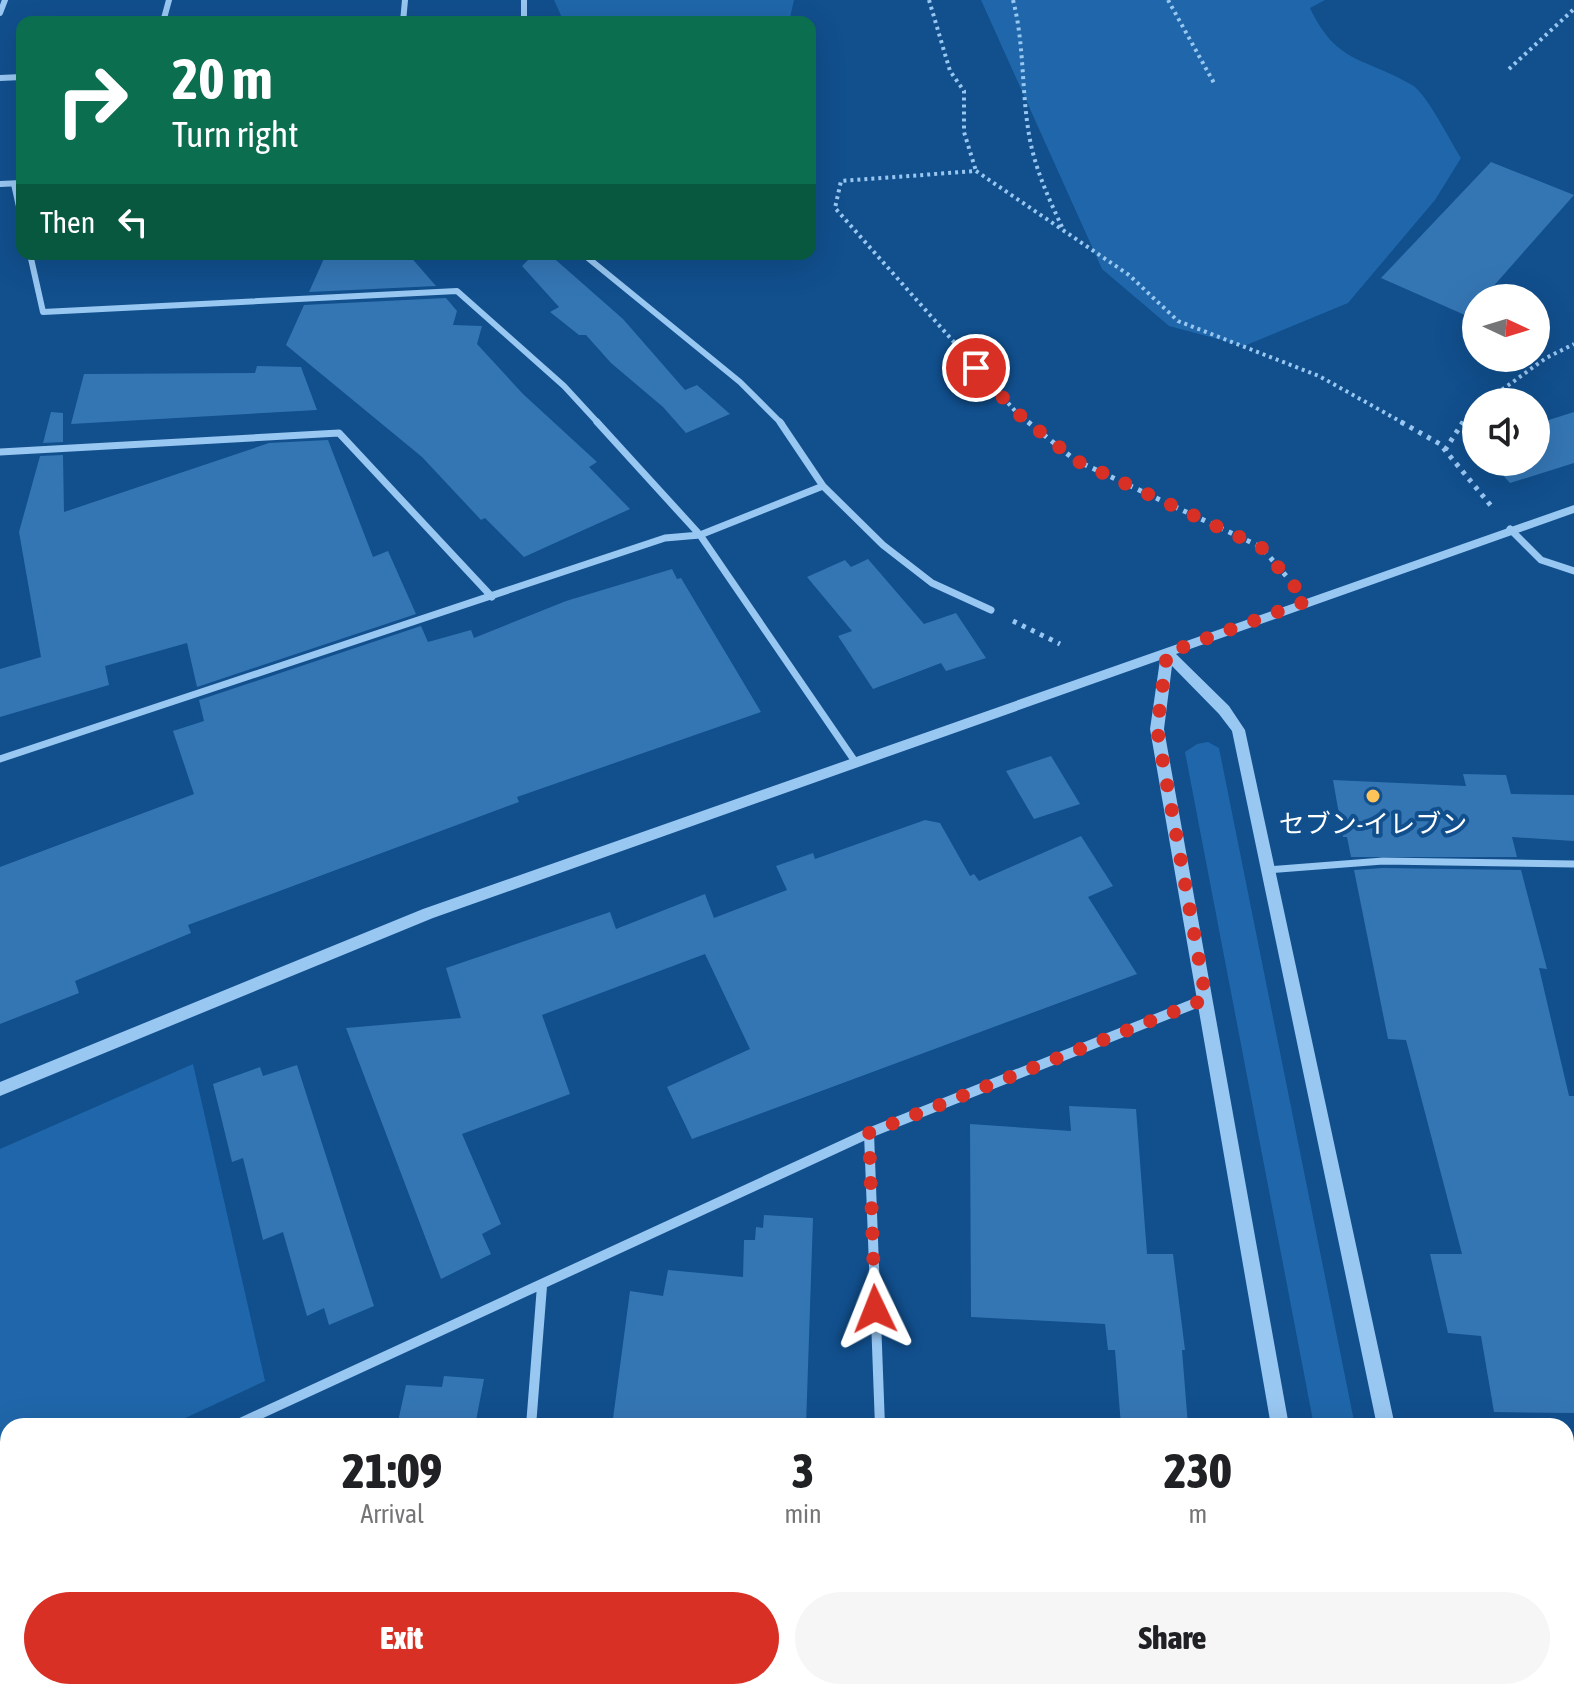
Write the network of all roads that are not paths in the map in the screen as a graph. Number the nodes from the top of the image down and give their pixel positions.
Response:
1 (5, 0) edge
2 (0, 13) edge
3 (0, 184) edge
4 (14, 184) joint
5 (16, 193) edge
6 (31, 260) edge
7 (590, 260) edge
8 (0, 452) edge
9 (823, 486) junction
10 (1574, 509) edge
11 (1510, 529) junction
12 (700, 535) junction
13 (1574, 571) edge
14 (492, 597) junction
15 (991, 610) road end
16 (1167, 653) junction
17 (0, 759) edge
18 (854, 760) junction
19 (1574, 864) edge
20 (1268, 870) junction
21 (1206, 999) junction
22 (0, 1089) edge
23 (869, 1133) junction
24 (542, 1286) junction
25 (252, 1418) edge
26 (532, 1418) edge
27 (880, 1418) edge
28 (1279, 1418) edge
29 (1384, 1418) edge

1 - 2 street
3 - 4 street
4 - 5 street
6 - 12 street
7 - 9 street
8 - 14 street
9 - 12 street
9 - 15 street
10 - 11 street
11 - 13 street
11 - 16 street
12 - 14 street
12 - 18 street
14 - 17 street
16 - 18 street
16 - 20 street
16 - 21 street
18 - 22 street
19 - 20 street
20 - 29 street
21 - 23 street
21 - 28 street
23 - 24 street
23 - 27 street
24 - 25 street
24 - 26 street

